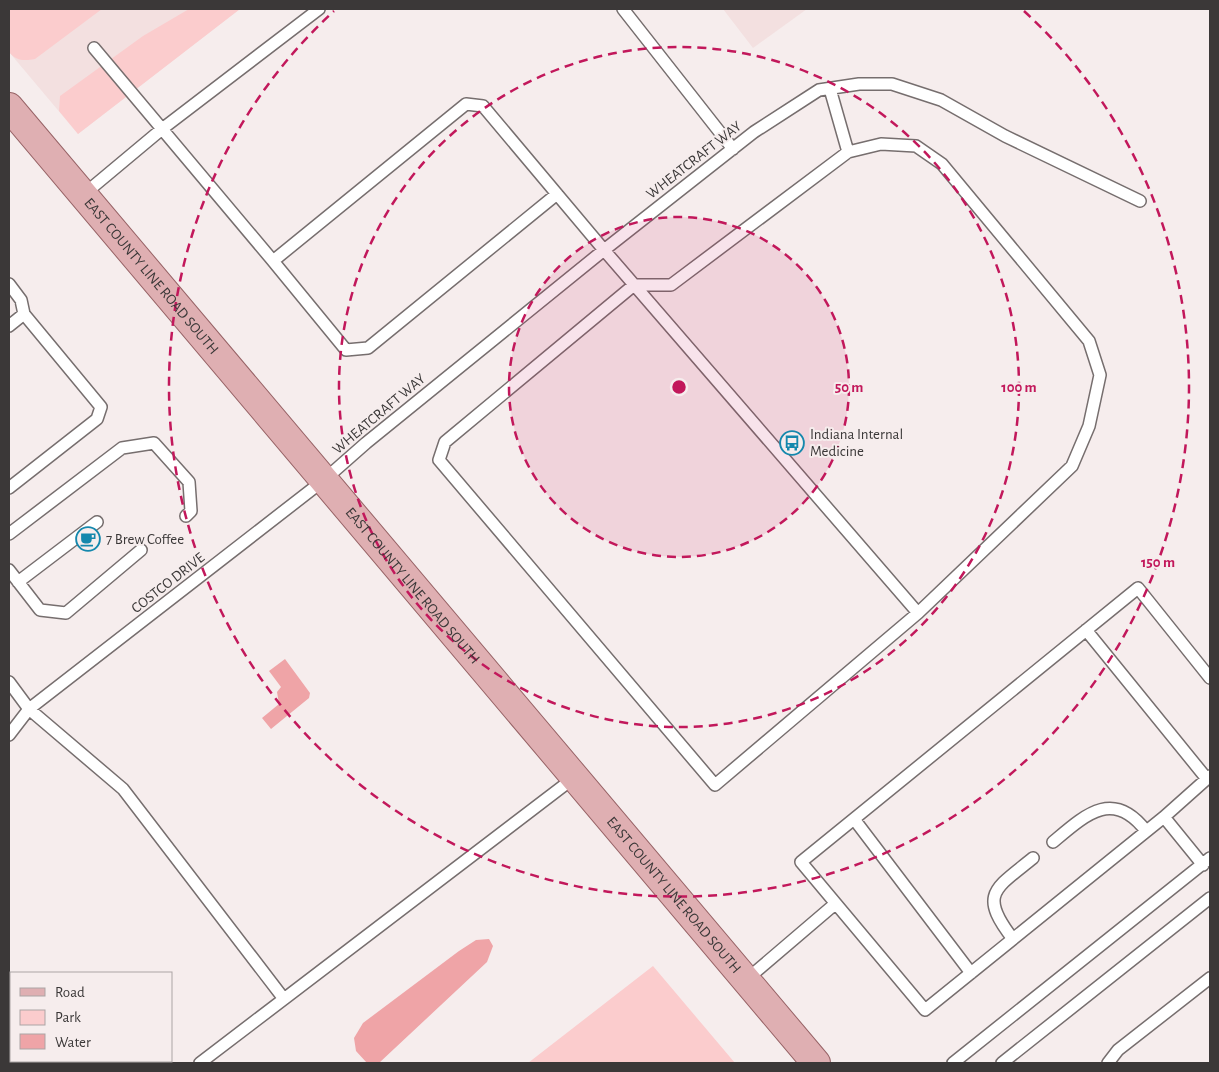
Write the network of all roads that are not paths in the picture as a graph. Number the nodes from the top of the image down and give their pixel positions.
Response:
1 (319, 9) edge
2 (624, 9) edge
3 (94, 48) dead end
4 (830, 89) junction
5 (9, 108) edge
6 (162, 130) junction
7 (733, 148) junction
8 (848, 152) junction
9 (557, 194) junction
10 (83, 195) junction
11 (1140, 201) dead end
12 (604, 250) junction
13 (273, 262) junction
14 (634, 285) junction
15 (9, 286) edge
16 (24, 314) junction
17 (9, 326) edge
18 (324, 480) junction
19 (9, 488) edge
20 (186, 516) dead end
21 (97, 522) dead end
22 (9, 534) edge
23 (141, 550) dead end
24 (9, 570) edge
25 (18, 582) junction
26 (918, 613) junction
27 (1086, 630) junction
28 (1210, 678) edge
29 (9, 682) edge
30 (29, 709) junction
31 (9, 735) edge
32 (575, 777) junction
33 (1208, 777) edge
34 (1164, 817) junction
35 (854, 819) junction
36 (1146, 831) junction
37 (1053, 842) dead end
38 (1033, 858) dead end
39 (1206, 861) edge
40 (1210, 898) edge
41 (835, 904) junction
42 (1013, 939) junction
43 (971, 973) junction
44 (1210, 978) edge
45 (746, 980) junction
46 (284, 999) junction
47 (200, 1063) edge
48 (816, 1063) edge
49 (953, 1063) edge
50 (1002, 1063) edge
51 (1108, 1063) edge

1 - 6 lane
2 - 7 lane
3 - 6 lane
4 - 7 lane, WHEATCRAFT WAY
4 - 8 lane
4 - 11 lane, WHEATCRAFT WAY
5 - 10 main road, EAST COUNTY LINE ROAD SOUTH
6 - 10 lane
6 - 13 lane
7 - 12 lane, WHEATCRAFT WAY
8 - 14 lane
8 - 26 lane
9 - 12 lane
9 - 13 lane
9 - 13 lane
10 - 18 main road, EAST COUNTY LINE ROAD SOUTH
12 - 14 lane
12 - 18 lane, WHEATCRAFT WAY
14 - 26 lane
14 - 26 lane
15 - 16 lane
16 - 17 lane
16 - 19 lane
18 - 30 lane, COSTCO DRIVE
18 - 32 main road, EAST COUNTY LINE ROAD SOUTH
20 - 22 lane
21 - 25 lane
23 - 25 lane
24 - 25 lane
27 - 28 lane
27 - 33 lane
27 - 35 lane
29 - 30 lane
30 - 31 lane, COSTCO DRIVE
30 - 46 lane
32 - 45 main road, EAST COUNTY LINE ROAD SOUTH
32 - 46 lane
33 - 34 lane
34 - 36 lane
34 - 39 lane
35 - 41 lane
35 - 43 lane
36 - 37 lane
36 - 42 lane
38 - 42 lane
39 - 49 lane
40 - 50 lane
41 - 43 lane
41 - 45 lane
42 - 43 lane
44 - 51 lane
45 - 48 main road, EAST COUNTY LINE ROAD SOUTH
46 - 47 lane

